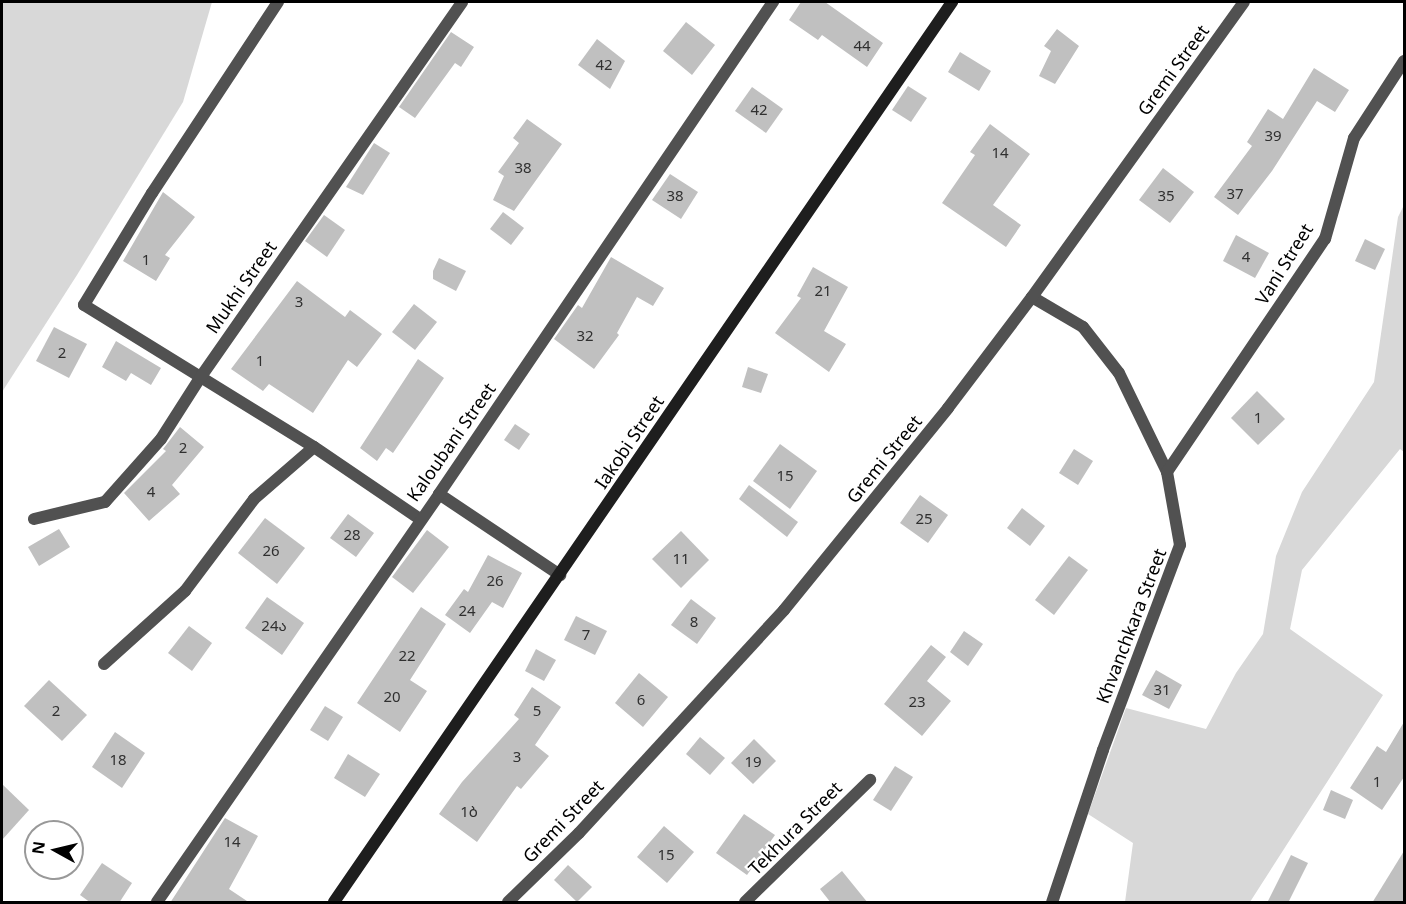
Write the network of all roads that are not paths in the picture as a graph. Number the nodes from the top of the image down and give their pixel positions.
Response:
1 (278, 2) edge
2 (462, 2) edge
3 (773, 2) edge
4 (952, 2) edge
5 (1244, 2) edge
6 (1404, 61) edge
7 (1032, 297) junction
8 (200, 378) junction
9 (314, 447) junction
10 (1167, 472) junction
11 (439, 494) junction
12 (34, 519) dead end
13 (420, 519) junction
14 (560, 575) junction
15 (104, 664) dead end
16 (870, 780) dead end
17 (157, 903) edge
18 (334, 903) edge
19 (508, 903) edge
20 (745, 903) edge
21 (1052, 903) edge

1 - 8 street
2 - 8 street, Mukhi Street
3 - 11 street, Kaloubani Street
4 - 14 street, Iakobi Street
5 - 7 street, Gremi Street
6 - 10 street, Vani Street
7 - 10 street, Khvanchkara Street
7 - 19 street, Gremi Street
8 - 9 street
8 - 12 street, Mukhi Street
9 - 13 street
9 - 15 street
10 - 21 street, Khvanchkara Street
11 - 13 street, Kaloubani Street
11 - 14 street
13 - 17 street, Kaloubani Street
14 - 18 street, Iakobi Street
16 - 20 street, Tekhura Street

